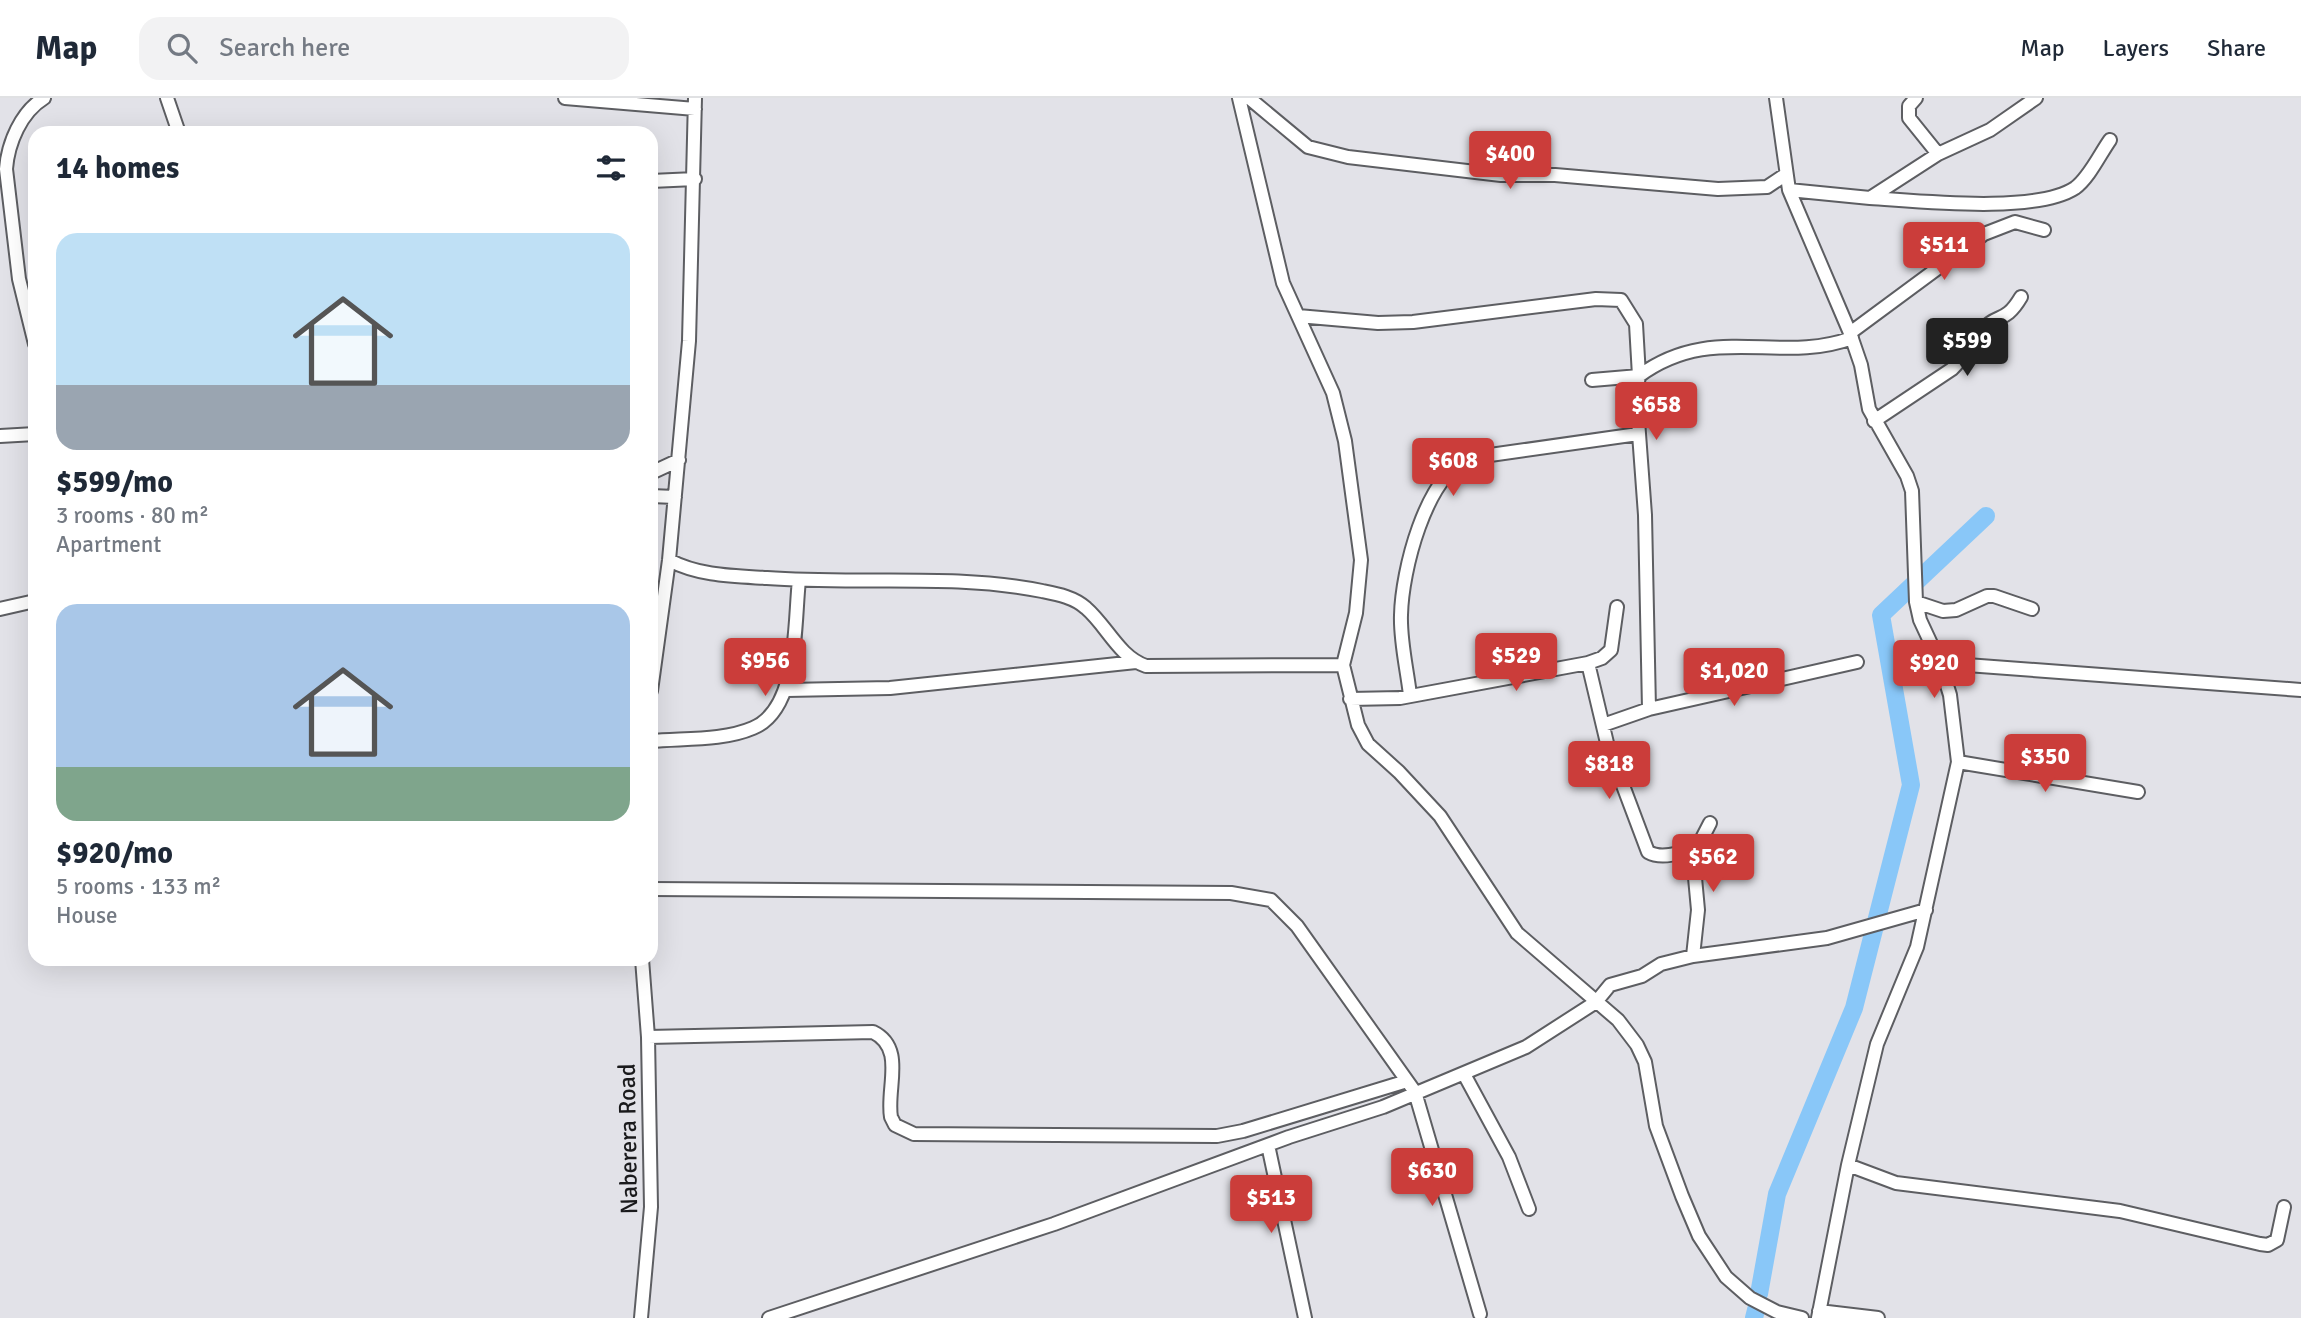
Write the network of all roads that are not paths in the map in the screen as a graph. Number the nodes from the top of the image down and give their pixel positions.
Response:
1 (44, 98) edge
2 (167, 98) edge
3 (565, 98) edge
4 (1240, 98) edge
5 (1249, 98) edge
6 (1776, 98) edge
7 (1916, 98) edge
8 (2036, 98) edge
9 (695, 104) edge
10 (177, 126) edge
11 (2110, 140) dead end
12 (1938, 154) junction
13 (1785, 175) junction
14 (695, 179) junction
15 (658, 181) edge
16 (1789, 190) junction
17 (1870, 198) junction
18 (2044, 230) dead end
19 (2021, 297) dead end
20 (28, 316) edge
21 (1298, 316) junction
22 (1851, 336) junction
23 (1639, 376) junction
24 (1592, 380) dead end
25 (1874, 421) junction
26 (28, 434) edge
27 (1638, 434) junction
28 (0, 436) edge
29 (679, 460) junction
30 (658, 470) edge
31 (658, 496) edge
32 (675, 497) junction
33 (669, 560) junction
34 (799, 580) junction
35 (1916, 601) junction
36 (28, 603) edge
37 (1616, 607) dead end
38 (0, 609) edge
39 (2032, 609) dead end
40 (658, 640) edge
41 (1857, 662) dead end
42 (1136, 663) junction
43 (1588, 663) junction
44 (1940, 663) junction
45 (1343, 665) junction
46 (787, 690) junction
47 (2301, 690) edge
48 (1410, 695) junction
49 (1350, 699) junction
50 (1649, 709) junction
51 (1603, 724) junction
52 (658, 741) edge
53 (1958, 762) junction
54 (2138, 792) dead end
55 (1710, 823) dead end
56 (1695, 847) junction
57 (658, 889) edge
58 (1926, 910) junction
59 (1693, 956) junction
60 (643, 966) edge
61 (1596, 1002) junction
62 (648, 1037) junction
63 (1464, 1074) junction
64 (1407, 1081) junction
65 (1415, 1093) junction
66 (1269, 1145) junction
67 (1848, 1165) junction
68 (2284, 1207) dead end
69 (1529, 1209) dead end
70 (1480, 1314) dead end
71 (1819, 1314) edge
72 (640, 1318) edge
73 (769, 1318) edge
74 (1305, 1318) edge
75 (1802, 1318) edge
76 (1878, 1318) edge

1 - 20 street
2 - 10 street
3 - 9 street
4 - 21 street
5 - 13 street
6 - 13 street
7 - 12 street
8 - 12 street
9 - 14 street
11 - 17 street
12 - 17 street
13 - 16 street
14 - 15 street
14 - 29 street
16 - 17 street
16 - 22 street
18 - 22 street
19 - 25 street
21 - 23 street
21 - 45 street
22 - 23 street
22 - 25 street
23 - 24 street
23 - 27 street
25 - 35 street
26 - 28 street
27 - 48 street
27 - 50 street
29 - 30 street
29 - 32 street
31 - 32 street
32 - 33 street
33 - 34 street
33 - 40 street
34 - 42 street
34 - 46 street
35 - 39 street
35 - 44 street
36 - 38 street
37 - 43 street
41 - 50 street
42 - 45 street
42 - 46 street
43 - 48 street
43 - 51 street
44 - 47 street
44 - 53 street
45 - 49 street
46 - 52 street
48 - 49 street
49 - 61 street
50 - 51 street
51 - 56 street
53 - 54 street
53 - 58 street
55 - 56 street
56 - 59 street
57 - 64 street
58 - 59 street
58 - 67 street
59 - 61 street
60 - 62 street, Naberera Road
61 - 63 street
61 - 75 street
62 - 64 street
62 - 72 street, Naberera Road
63 - 65 street
63 - 69 street
64 - 65 street
65 - 66 street
65 - 70 street
66 - 73 street
66 - 74 street
67 - 68 street
67 - 71 street
71 - 76 street

